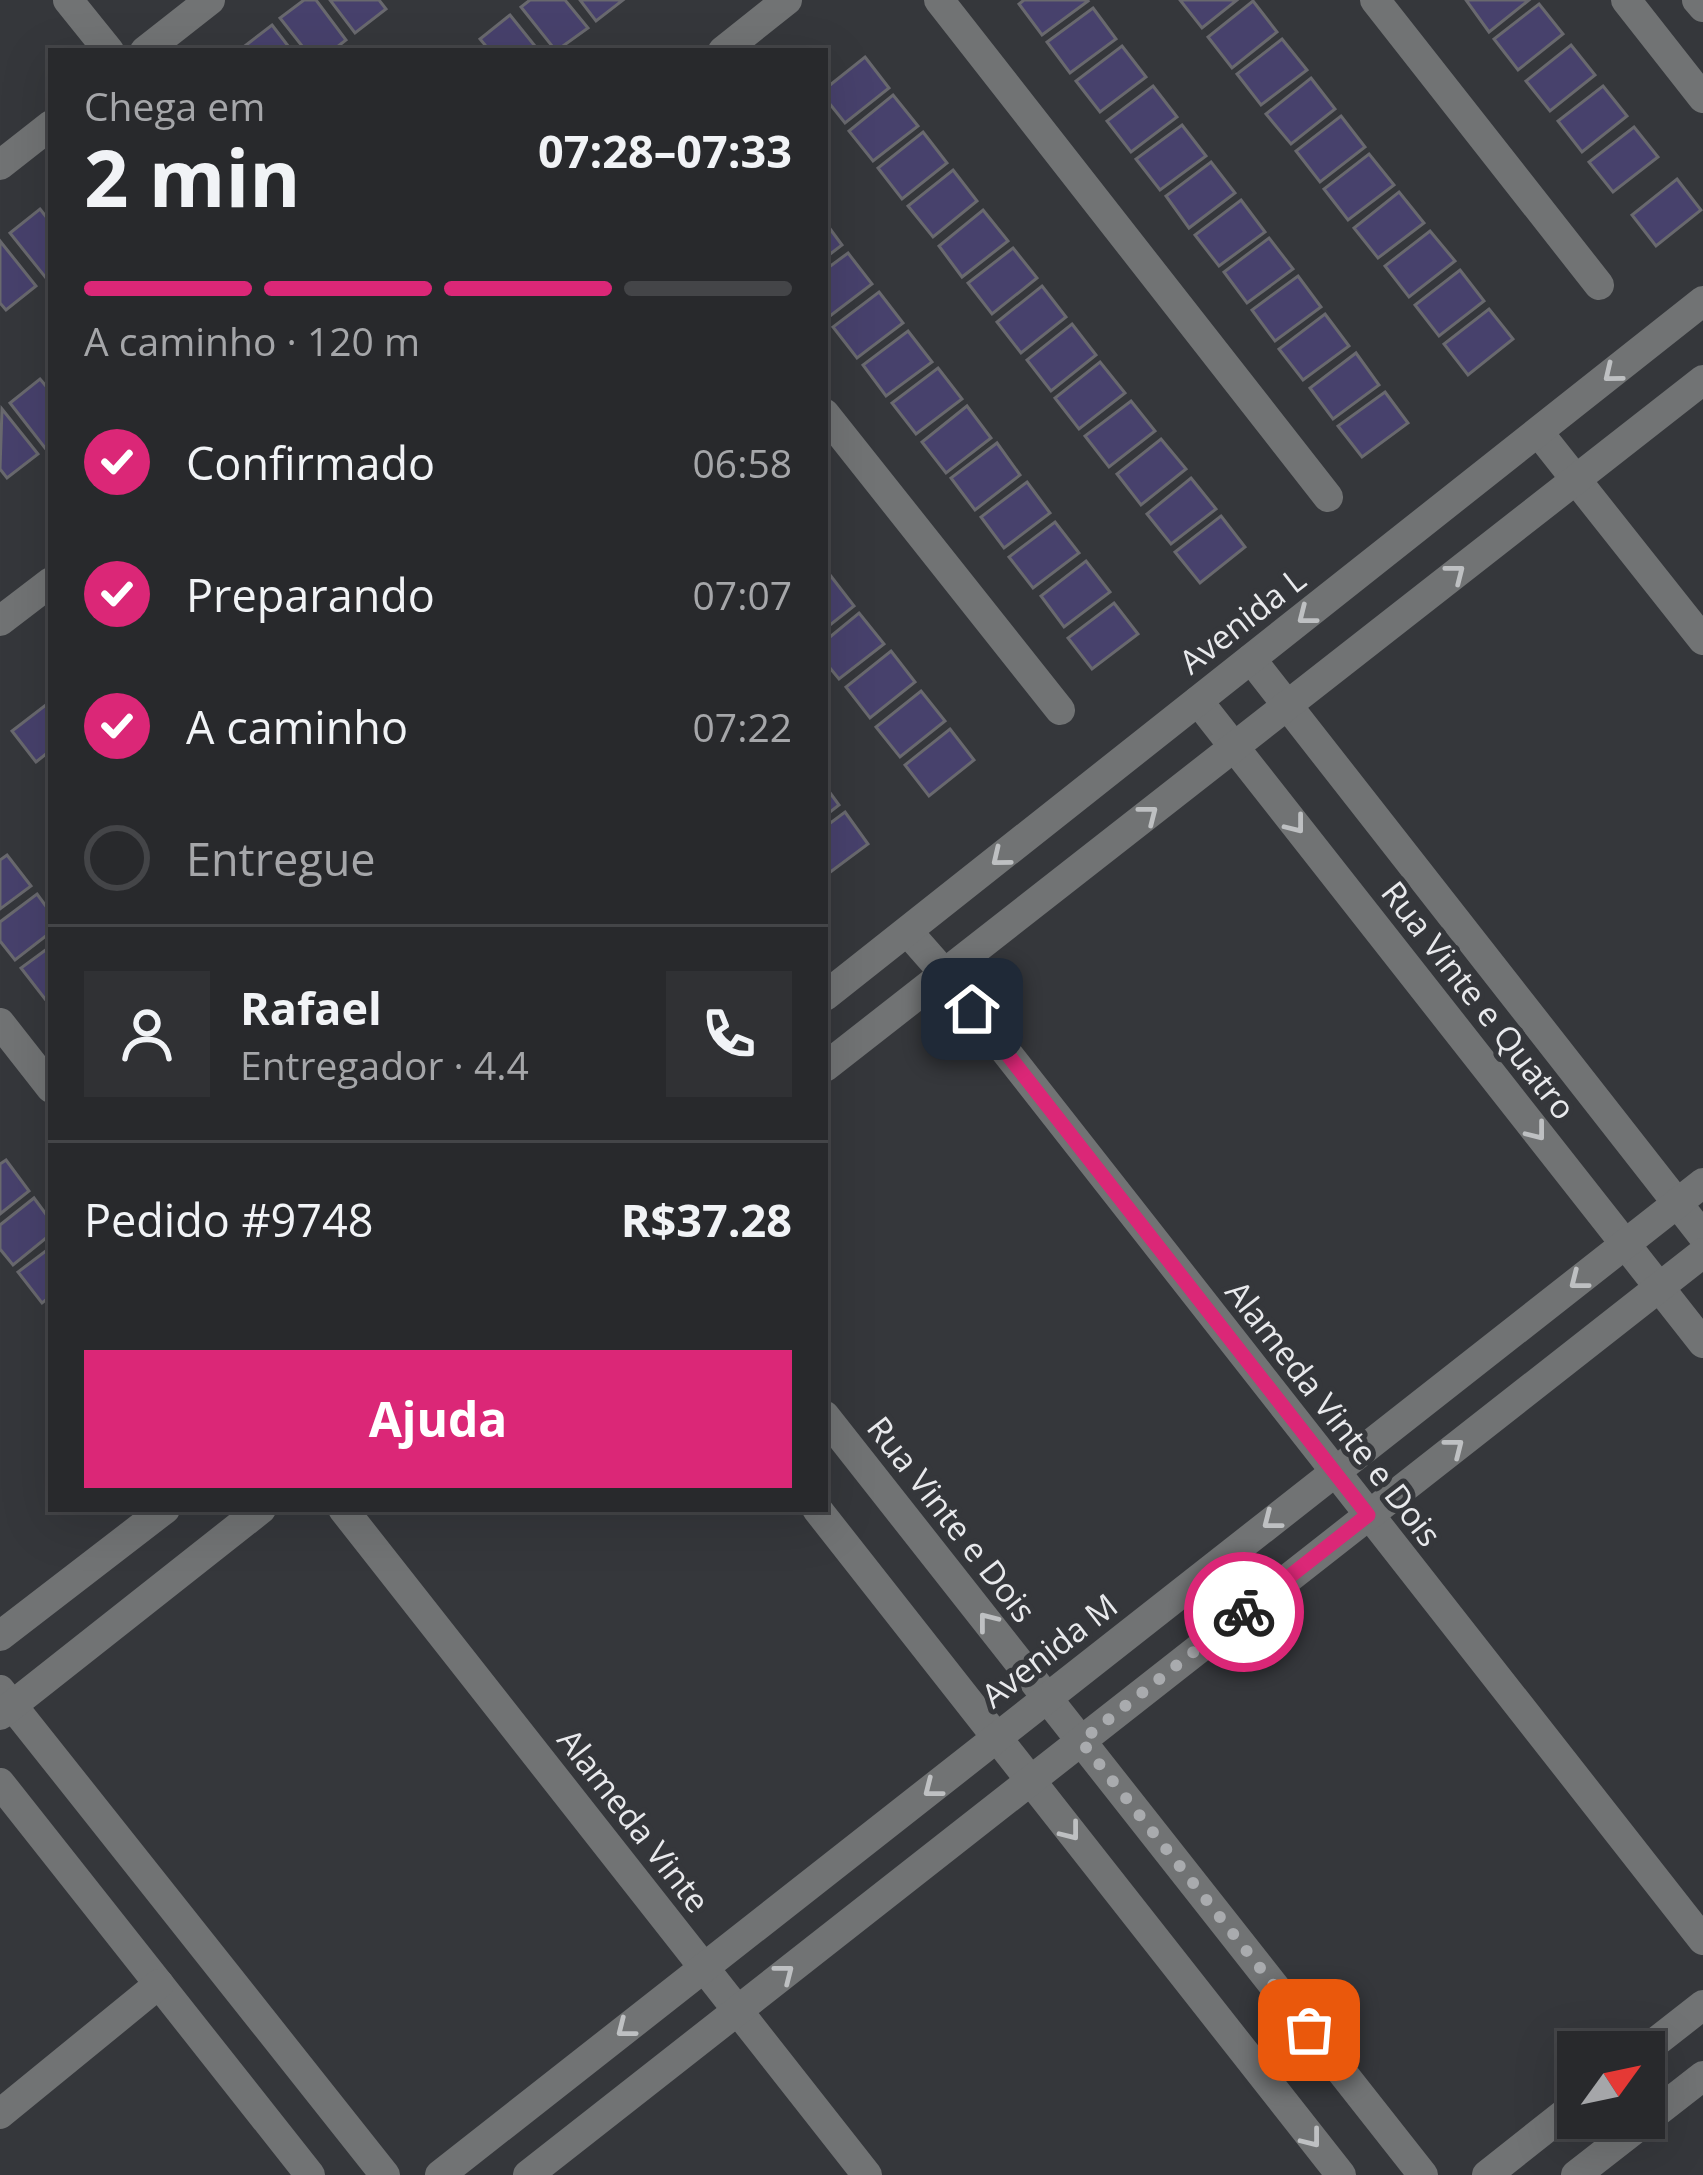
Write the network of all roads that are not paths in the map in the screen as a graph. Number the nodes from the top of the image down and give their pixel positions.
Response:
1 (68, 0) edge
2 (210, 0) edge
3 (787, 0) edge
4 (938, 0) edge
5 (1375, 0) edge
6 (1626, 0) edge
7 (1697, 0) edge
8 (1703, 8) edge
9 (107, 48) edge
10 (149, 48) edge
11 (727, 48) edge
12 (1703, 98) edge
13 (48, 127) edge
14 (0, 165) edge
15 (1600, 285) dead end
16 (1703, 301) edge
17 (1703, 380) edge
18 (828, 418) edge
19 (1539, 433) junction
20 (1576, 479) junction
21 (1328, 496) dead end
22 (48, 584) edge
23 (0, 621) edge
24 (1703, 640) edge
25 (1251, 659) junction
26 (1198, 701) junction
27 (1288, 704) junction
28 (1060, 710) dead end
29 (1234, 746) junction
30 (908, 932) junction
31 (944, 974) junction
32 (828, 994) edge
33 (0, 1023) edge
34 (828, 1065) edge
35 (48, 1084) edge
36 (1703, 1183) edge
37 (1677, 1203) junction
38 (1703, 1236) edge
39 (1625, 1244) junction
40 (1703, 1252) edge
41 (1659, 1287) junction
42 (1703, 1343) edge
43 (828, 1420) edge
44 (1334, 1472) junction
45 (161, 1512) edge
46 (257, 1512) edge
47 (346, 1512) edge
48 (819, 1512) edge
49 (1368, 1515) junction
50 (0, 1636) edge
51 (1047, 1698) junction
52 (4, 1703) edge
53 (997, 1737) junction
54 (1081, 1741) junction
55 (1030, 1781) junction
56 (0, 1784) edge
57 (1703, 1940) edge
58 (704, 1967) junction
59 (159, 1984) junction
60 (1703, 2005) edge
61 (737, 2010) junction
62 (1665, 2035) edge
63 (1703, 2075) edge
64 (0, 2114) edge
65 (1557, 2120) edge
66 (310, 2175) edge
67 (385, 2175) edge
68 (440, 2175) edge
69 (528, 2175) edge
70 (867, 2175) edge
71 (1341, 2175) edge
72 (1423, 2175) edge
73 (1487, 2175) edge
74 (1576, 2175) edge

1 - 9 street
2 - 10 street
3 - 11 street
4 - 21 street
5 - 15 street
6 - 12 street
7 - 8 street
13 - 14 street
16 -> 19 street, Avenida L
17 - 20 street
18 - 28 street
19 - 20 street
19 -> 25 street, Avenida L
20 - 24 street
27 -> 20 street
22 - 23 street
25 - 26 street, Avenida L
25 - 27 street, Rua Vinte e Quatro
26 - 29 street, Rua Vinte e Quatro
26 -> 30 street, Avenida L
27 - 29 street
27 - 37 street, Rua Vinte e Quatro
31 -> 29 street
29 -> 39 street, Rua Vinte e Quatro
30 - 31 street, Alameda Vinte e Dois
30 - 32 street, Avenida L
31 - 34 street
31 - 44 street, Alameda Vinte e Dois
33 - 35 street
36 - 37 street, Avenida M
37 - 38 street, Rua Vinte e Quatro
37 - 39 street, Avenida M
39 - 41 street, Rua Vinte e Quatro
39 -> 44 street, Avenida M
40 - 41 street
41 - 42 street, Rua Vinte e Quatro
49 -> 41 street
51 -> 43 street, Rua Vinte e Dois
44 - 49 street, Alameda Vinte e Dois
44 -> 51 street, Avenida M
45 - 50 street
46 - 52 street
47 - 58 street, Alameda Vinte
48 - 53 street
49 - 54 street
49 - 57 street, Alameda Vinte e Dois
51 - 53 street, Avenida M
51 - 54 street, Rua Vinte e Dois
52 - 67 street
53 - 55 street
53 -> 58 street, Avenida M
54 - 55 street
54 - 72 street, Rua Vinte e Dois
61 -> 55 street
55 -> 71 street
56 - 59 street
58 - 61 street, Alameda Vinte
58 -> 68 street, Avenida M
59 - 64 street
59 - 66 street
60 - 62 street
61 - 69 street
61 - 70 street, Alameda Vinte
63 - 74 street
65 - 73 street

